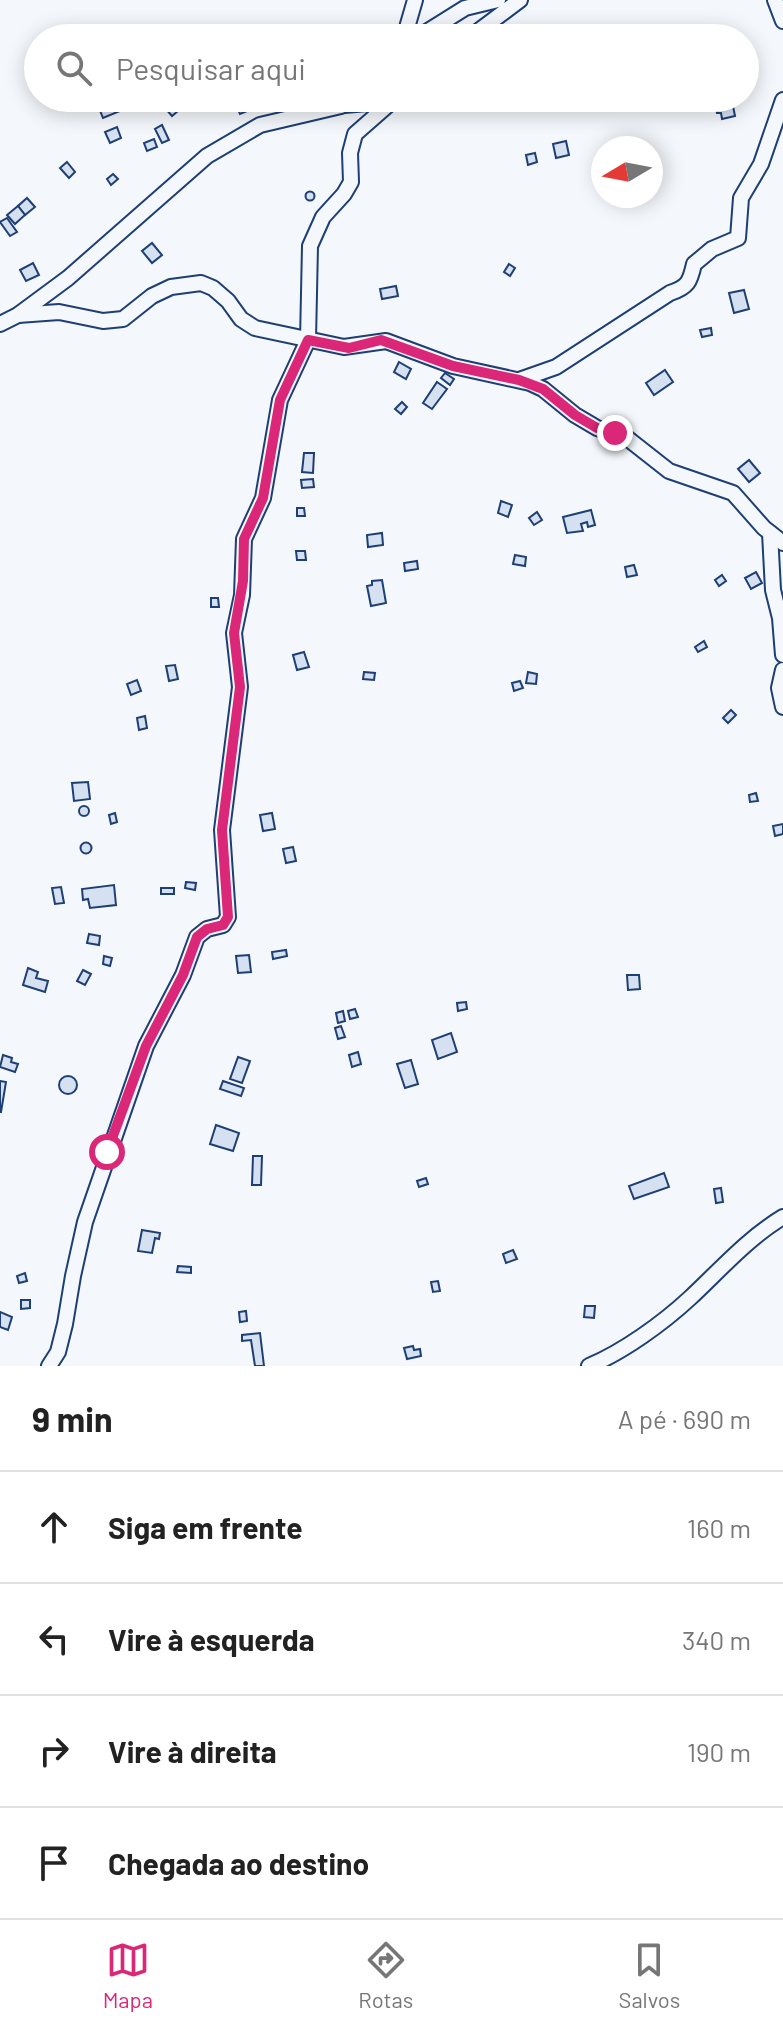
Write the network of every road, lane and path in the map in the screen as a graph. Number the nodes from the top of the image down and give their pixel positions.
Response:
1 (415, 0) edge
2 (498, 0) edge
3 (520, 0) edge
4 (775, 0) edge
5 (783, 21) edge
6 (408, 24) edge
7 (439, 24) edge
8 (488, 24) edge
9 (783, 100) edge
10 (315, 112) edge
11 (380, 112) edge
12 (18, 315) junction
13 (0, 324) edge
14 (290, 336) junction
15 (308, 340) junction
16 (300, 357) junction
17 (519, 380) junction
18 (770, 533) junction
19 (783, 543) edge
20 (783, 655) edge
21 (783, 670) edge
22 (783, 707) edge
23 (783, 1217) edge
24 (49, 1366) edge
25 (589, 1366) edge

1 - 6 street
2 - 7 street
3 - 8 street
4 - 5 street
9 - 17 street
10 - 12 street
11 - 15 street
12 - 13 street
12 - 14 street
14 - 15 street
14 - 16 street
15 - 16 street
15 - 17 street
16 - 24 street
17 - 18 street
18 - 19 street
18 - 20 street
21 - 22 street
23 - 25 street

